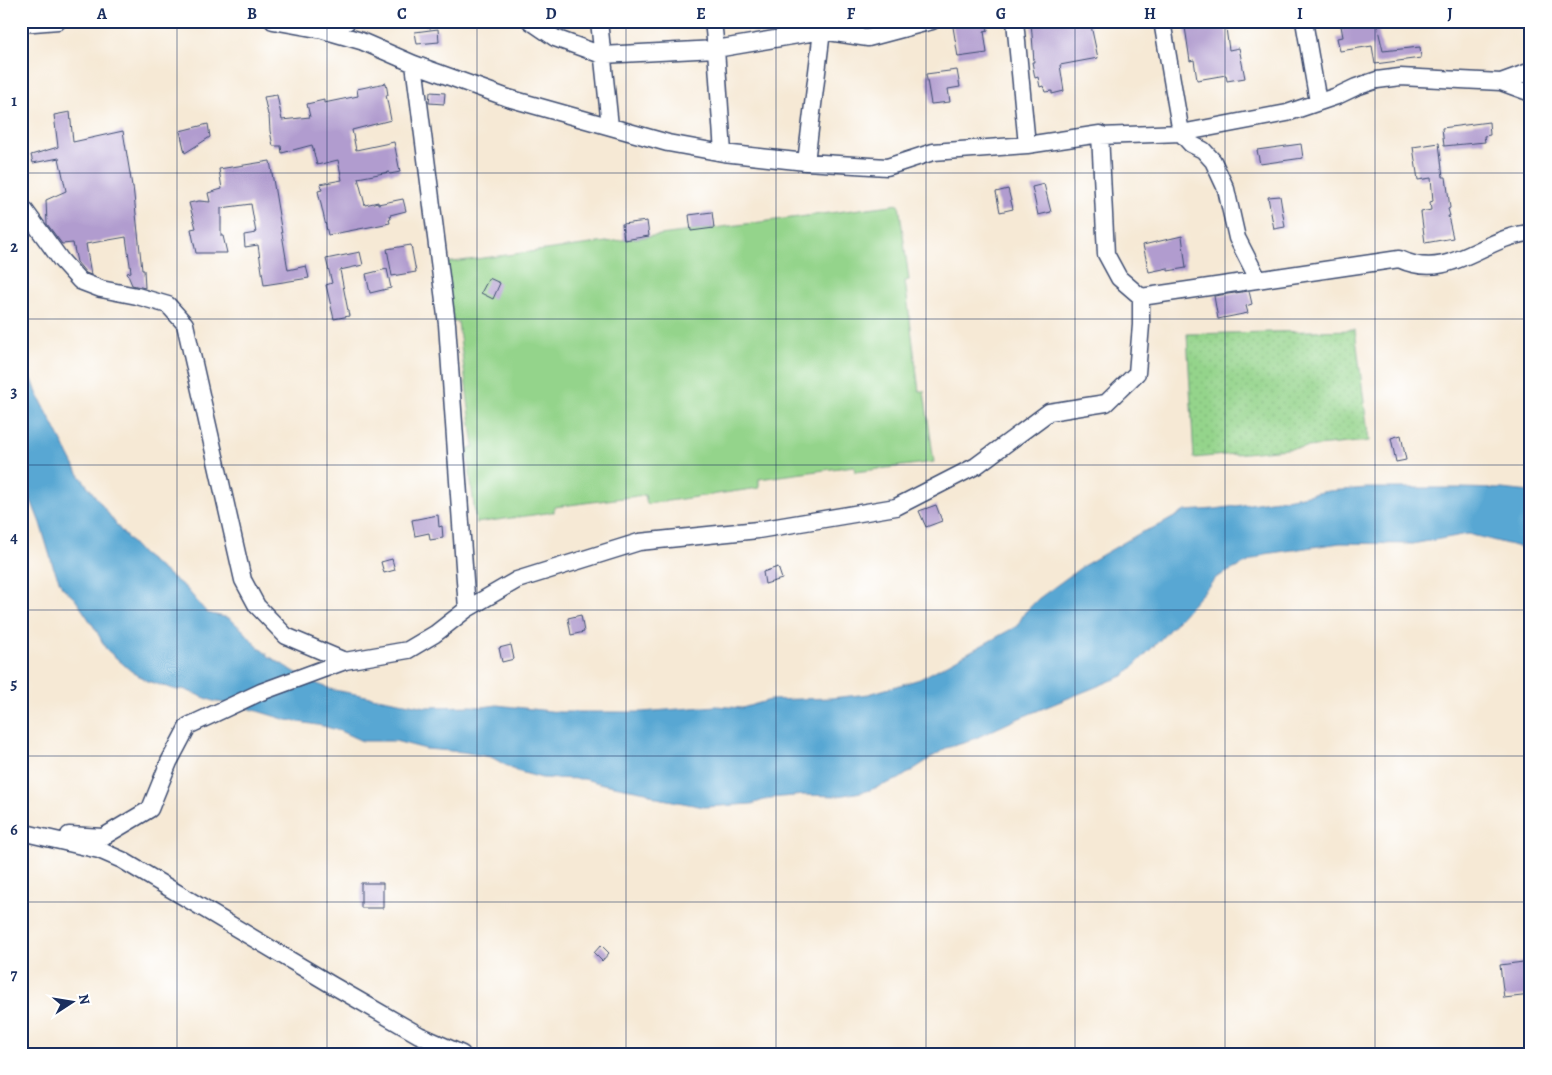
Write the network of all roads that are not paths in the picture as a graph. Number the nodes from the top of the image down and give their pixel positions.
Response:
1 (58, 21) edge
2 (274, 21) edge
3 (348, 21) edge
4 (530, 21) edge
5 (599, 21) edge
6 (713, 21) edge
7 (877, 21) edge
8 (932, 21) edge
9 (1015, 21) edge
10 (1162, 21) edge
11 (1304, 21) edge
12 (21, 24) edge
13 (821, 26) edge
14 (329, 32) junction
15 (868, 38) junction
16 (716, 49) junction
17 (602, 55) junction
18 (414, 64) junction
19 (1531, 71) edge
20 (1502, 82) junction
21 (1531, 93) edge
22 (1318, 102) junction
23 (610, 126) junction
24 (1100, 134) junction
25 (1181, 134) junction
26 (1027, 145) junction
27 (723, 153) junction
28 (806, 162) junction
29 (21, 204) edge
30 (1531, 233) edge
31 (1258, 279) junction
32 (1140, 297) junction
33 (467, 610) junction
34 (345, 661) junction
35 (21, 832) edge
36 (462, 1054) edge

1 - 12 street
2 - 14 street
3 - 14 street
4 - 17 street
5 - 17 street
6 - 16 street
7 - 15 street
8 - 15 street
9 - 26 street
10 - 25 street
11 - 22 street
13 - 15 street
13 - 16 street
13 - 28 street
14 - 18 street
16 - 17 street
16 - 27 street
17 - 23 street
18 - 23 street
18 - 33 street
19 - 20 street
20 - 21 street
20 - 22 street
22 - 25 street
23 - 27 street
24 - 25 street
24 - 26 street
24 - 32 street
25 - 31 street
26 - 28 street
27 - 28 street
29 - 34 street
30 - 31 street
31 - 32 street
32 - 33 street
33 - 34 street
34 - 35 street
35 - 36 street

